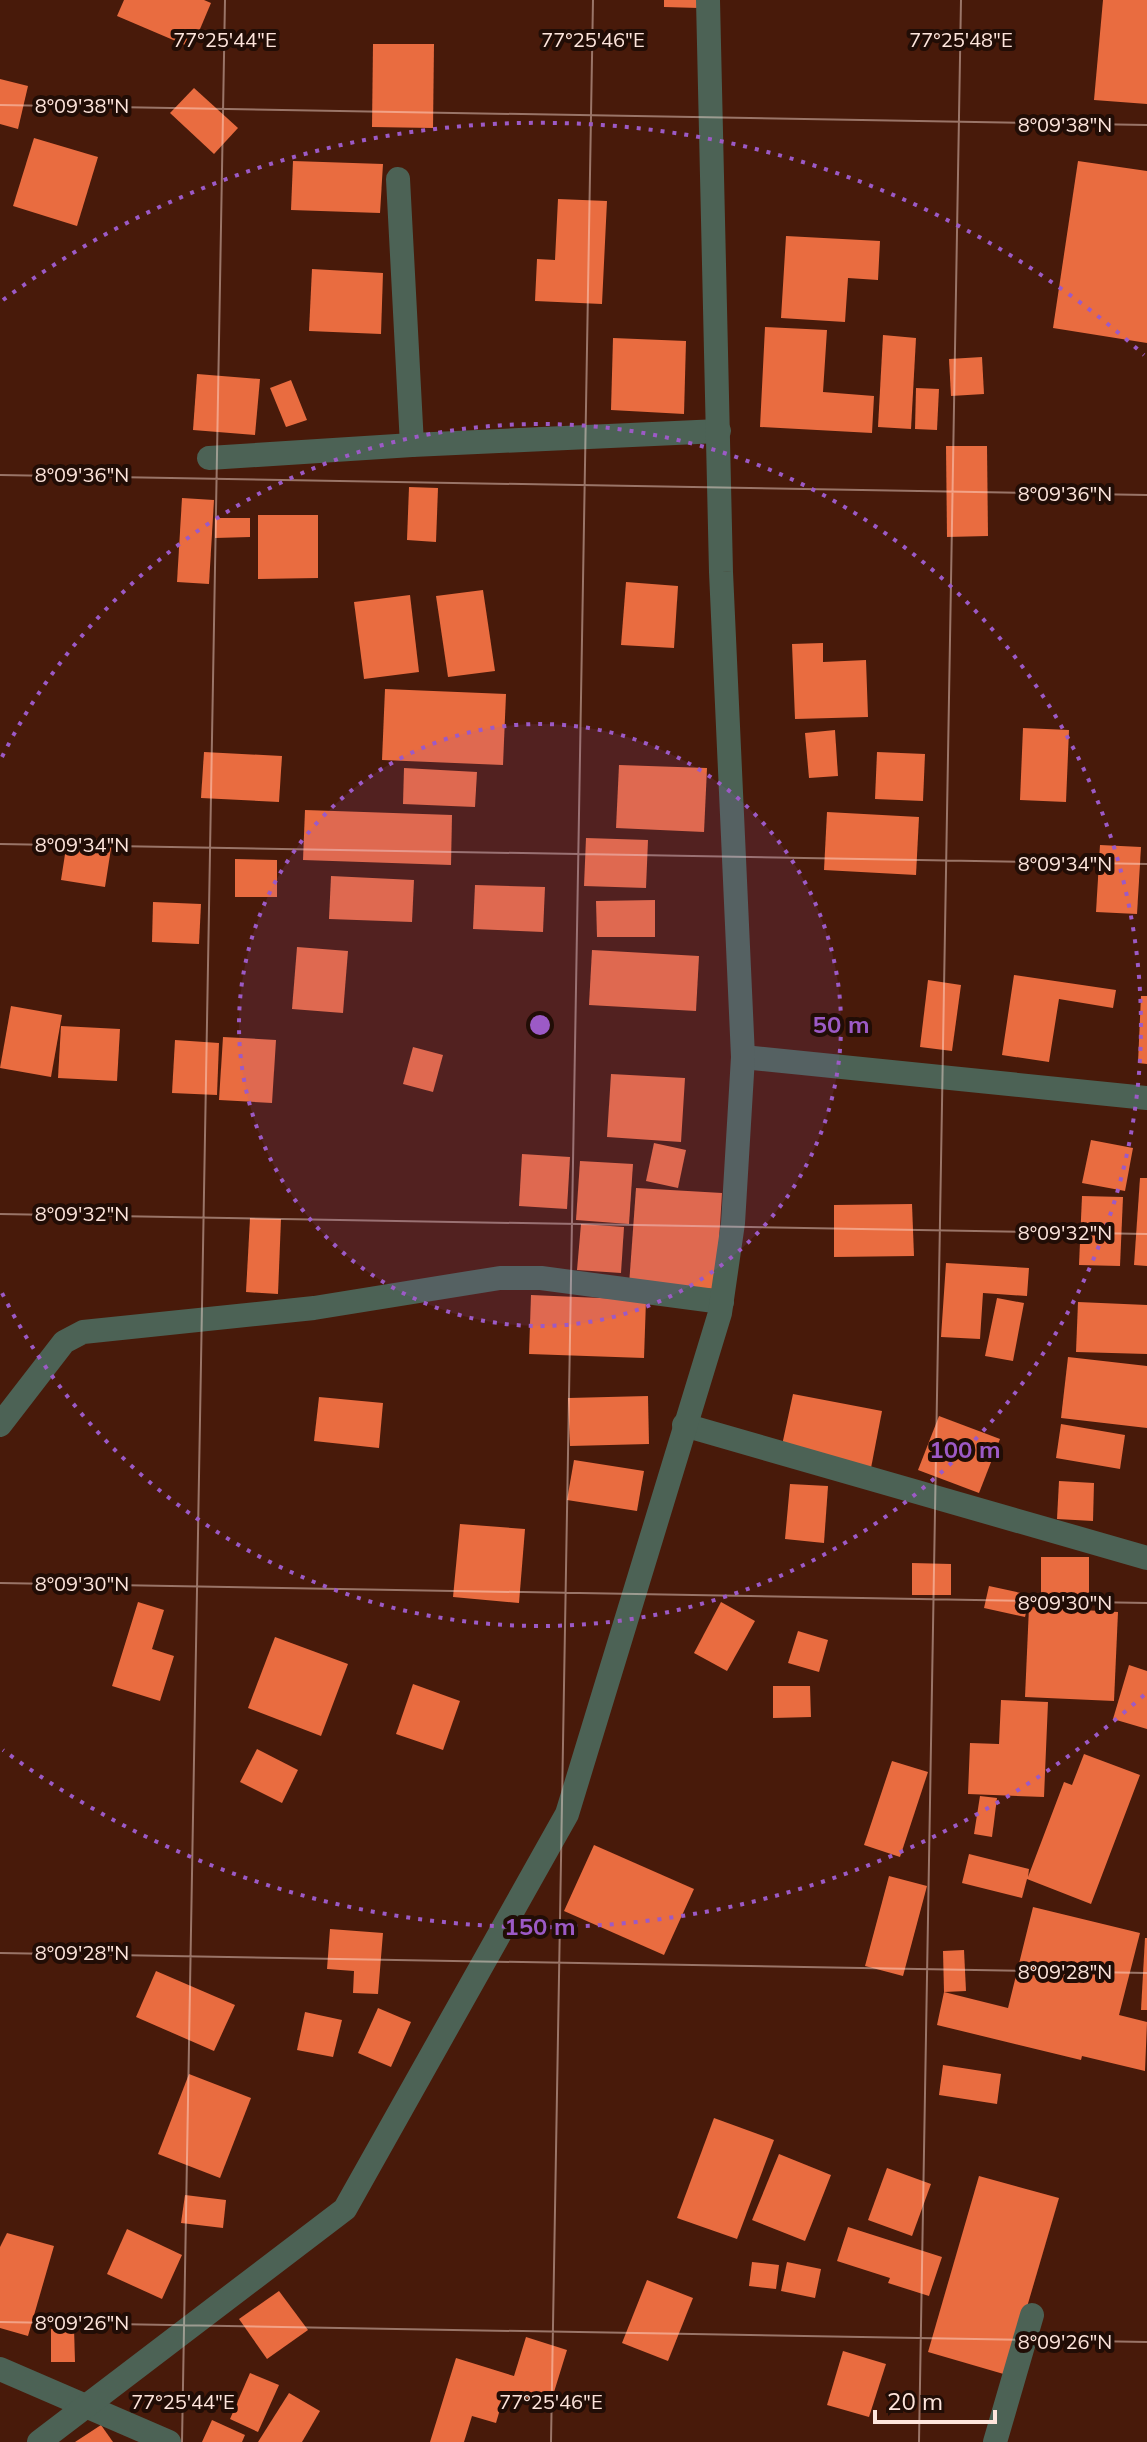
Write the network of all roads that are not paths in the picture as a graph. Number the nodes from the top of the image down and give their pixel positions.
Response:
1 (708, 0) edge
2 (398, 179) dead end
3 (719, 431) junction
4 (412, 445) junction
5 (209, 458) dead end
6 (743, 1057) junction
7 (1147, 1098) edge
8 (722, 1302) junction
9 (0, 1425) edge
10 (684, 1425) junction
11 (1147, 1558) edge
12 (1032, 2315) dead end
13 (0, 2369) edge
14 (87, 2406) junction
15 (39, 2442) edge
16 (169, 2442) edge
17 (995, 2442) edge

1 - 3 street
2 - 4 street
3 - 4 street
3 - 6 street
4 - 5 street
6 - 7 street
6 - 8 street
8 - 9 street
8 - 10 street
10 - 11 street
10 - 14 street
12 - 17 street
13 - 14 street
14 - 15 street
14 - 16 street

